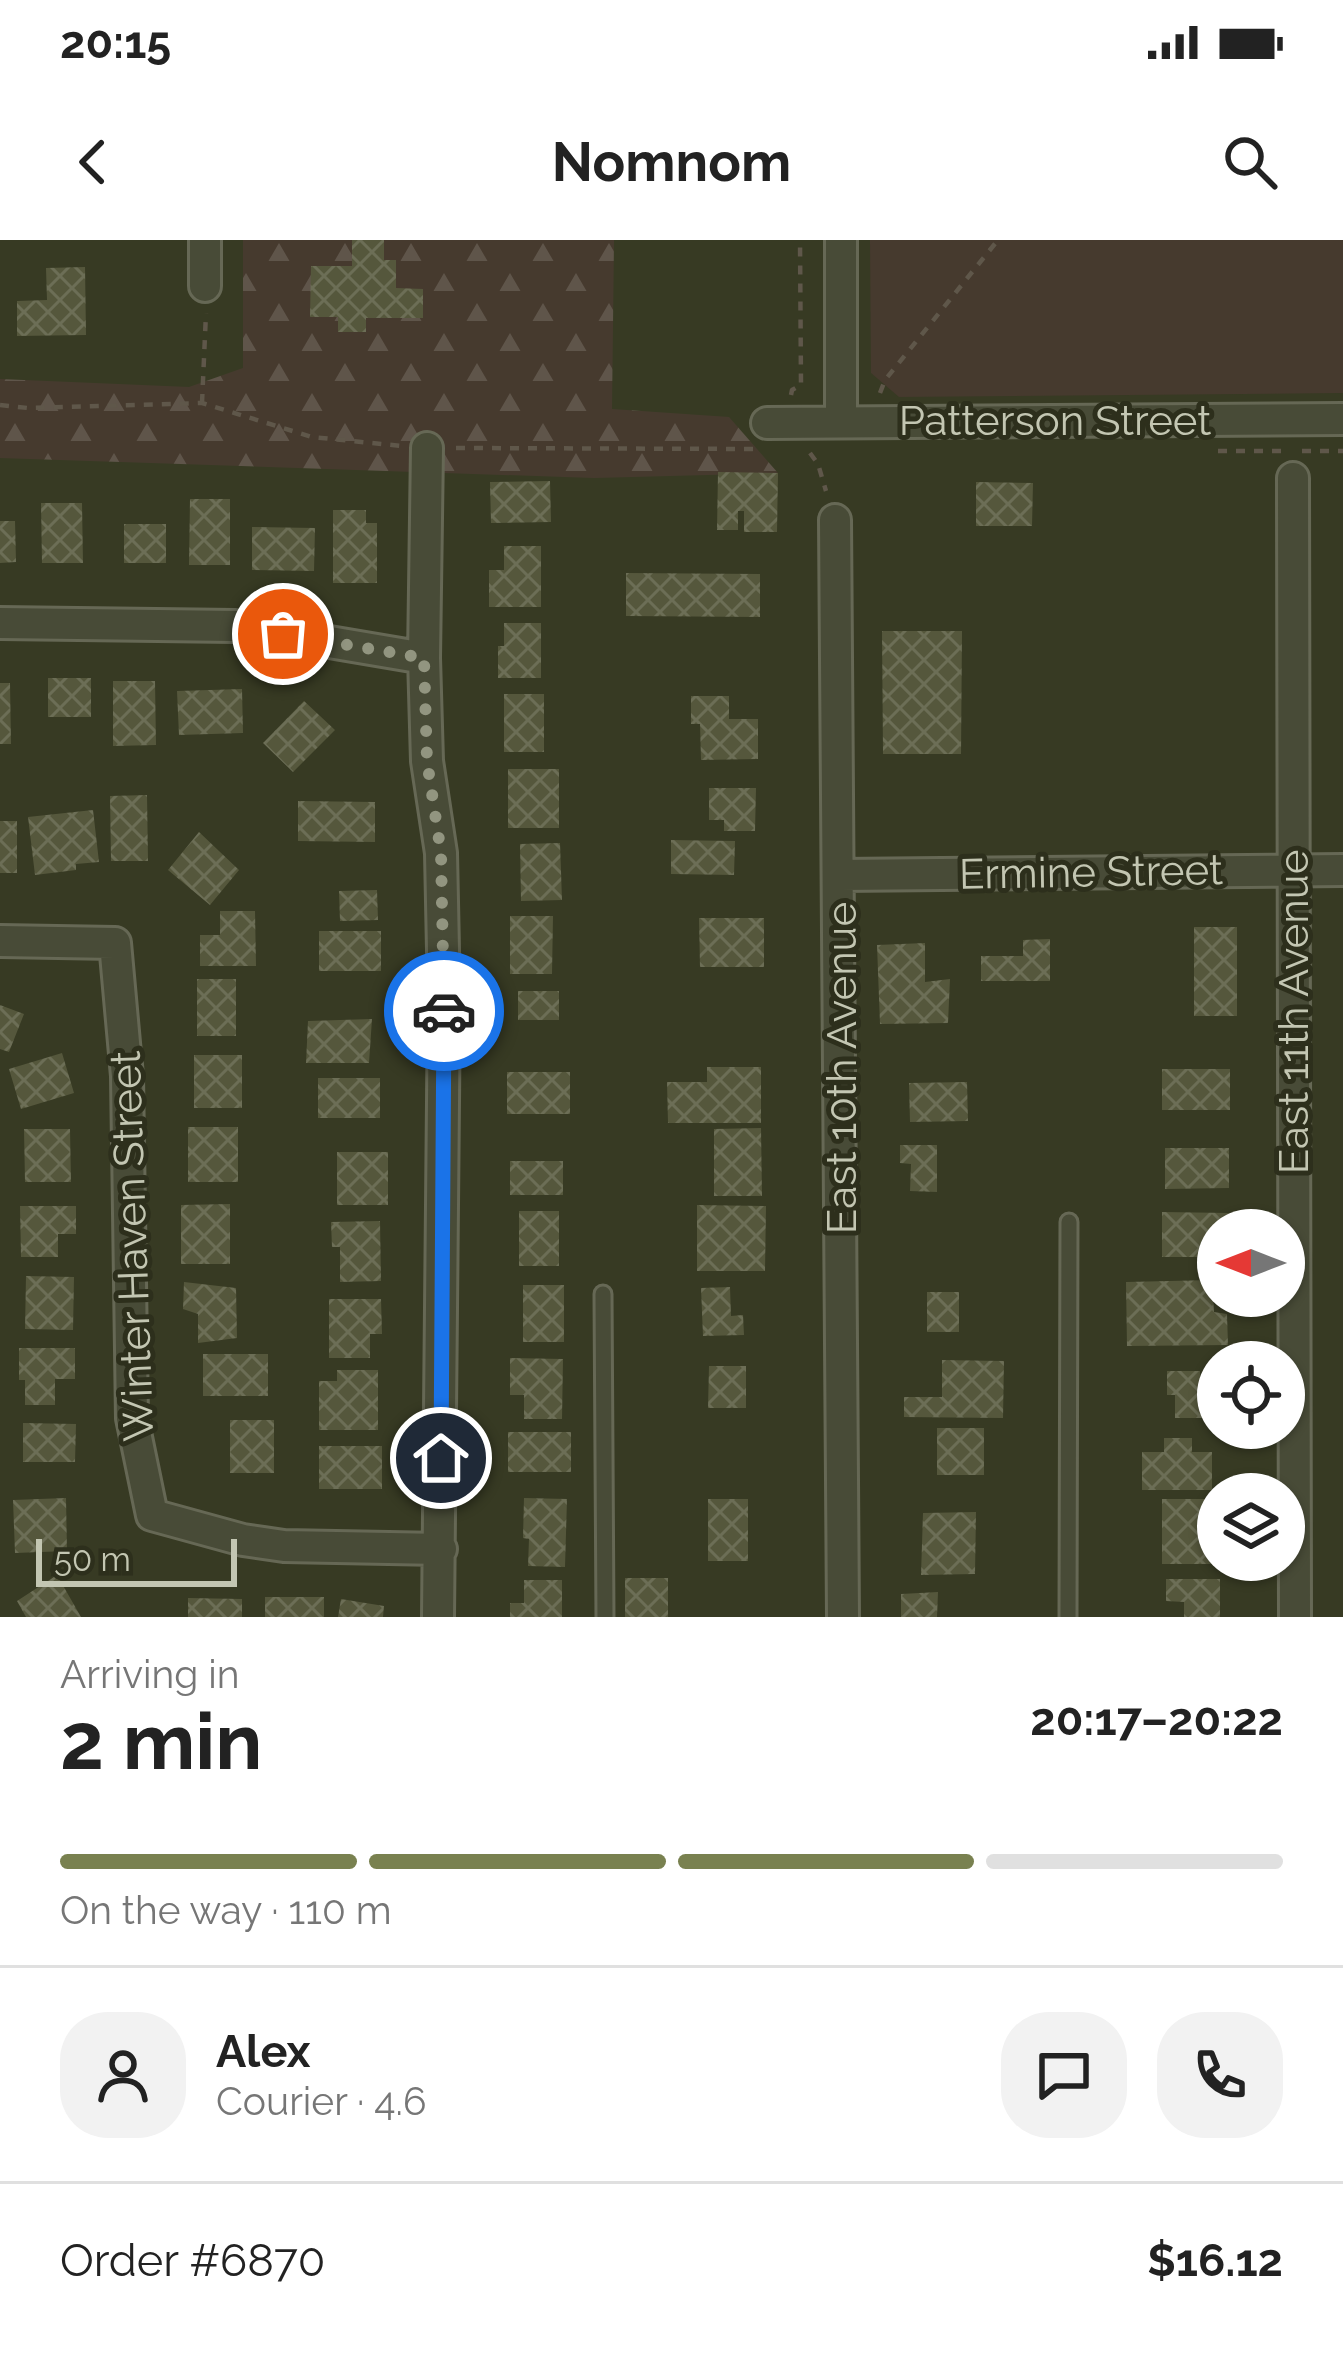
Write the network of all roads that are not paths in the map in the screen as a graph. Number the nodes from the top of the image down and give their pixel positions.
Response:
1 (206, 240) edge
2 (841, 240) edge
3 (205, 286) road end
4 (1343, 419) edge
5 (854, 420) junction
6 (775, 432) road end
7 (427, 448) road end
8 (1294, 478) dead end
9 (835, 520) road end
10 (0, 623) edge
11 (424, 658) junction
12 (1343, 869) edge
13 (1292, 870) junction
14 (840, 875) junction
15 (0, 940) edge
16 (1069, 1222) dead end
17 (603, 1294) dead end
18 (441, 1550) junction
19 (438, 1617) edge
20 (605, 1617) edge
21 (843, 1617) edge
22 (1068, 1617) edge
23 (1295, 1617) edge

1 - 3 street
2 - 5 street
4 - 5 street, Patterson Street
5 - 6 street, Patterson Street
7 - 11 street
8 - 13 street, East 11th Avenue
9 - 14 street, East 10th Avenue
10 - 11 street
11 - 18 street
12 - 13 street, Ermine Street
13 - 14 street, Ermine Street
13 - 23 street, East 11th Avenue
14 - 21 street, East 10th Avenue
15 - 18 street, Winter Haven Street
16 - 22 lane
17 - 20 lane
18 - 19 street

